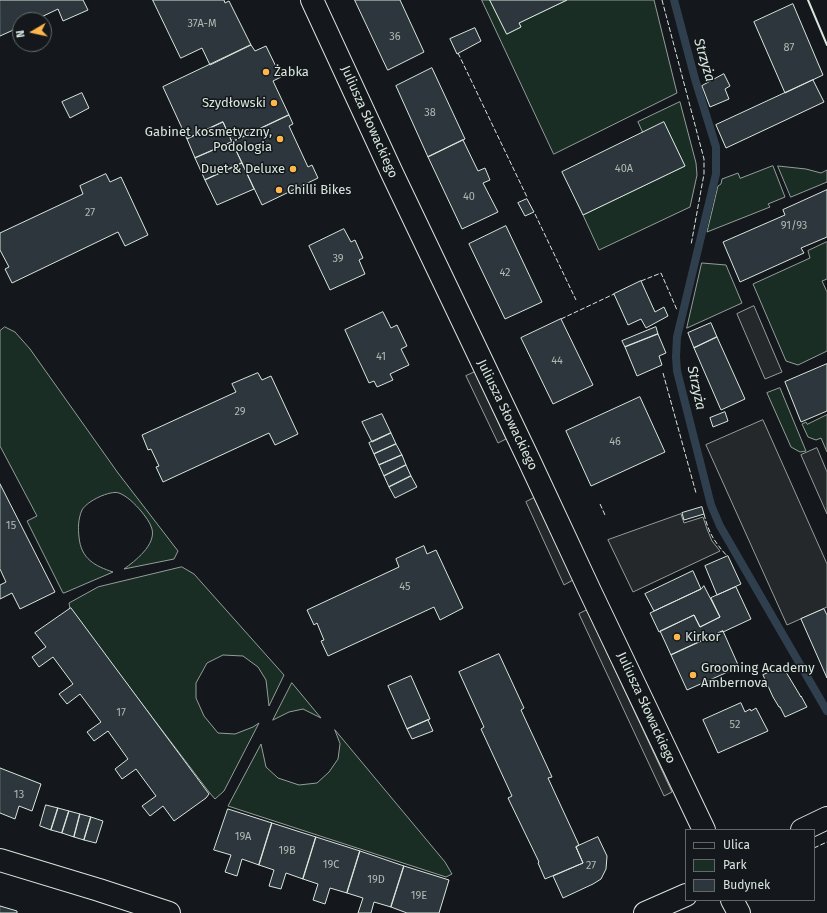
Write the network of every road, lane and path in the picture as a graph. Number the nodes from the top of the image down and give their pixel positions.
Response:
1 (312, 0) edge
2 (827, 818) edge
3 (704, 829) edge
4 (804, 829) edge
5 (0, 860) edge
6 (685, 895) edge
7 (733, 901) edge
8 (169, 913) edge
9 (645, 913) edge
10 (739, 913) edge

1 - 3 street, Juliusza Słowackiego
2 - 4 street
5 - 8 street
6 - 9 street
7 - 10 street

